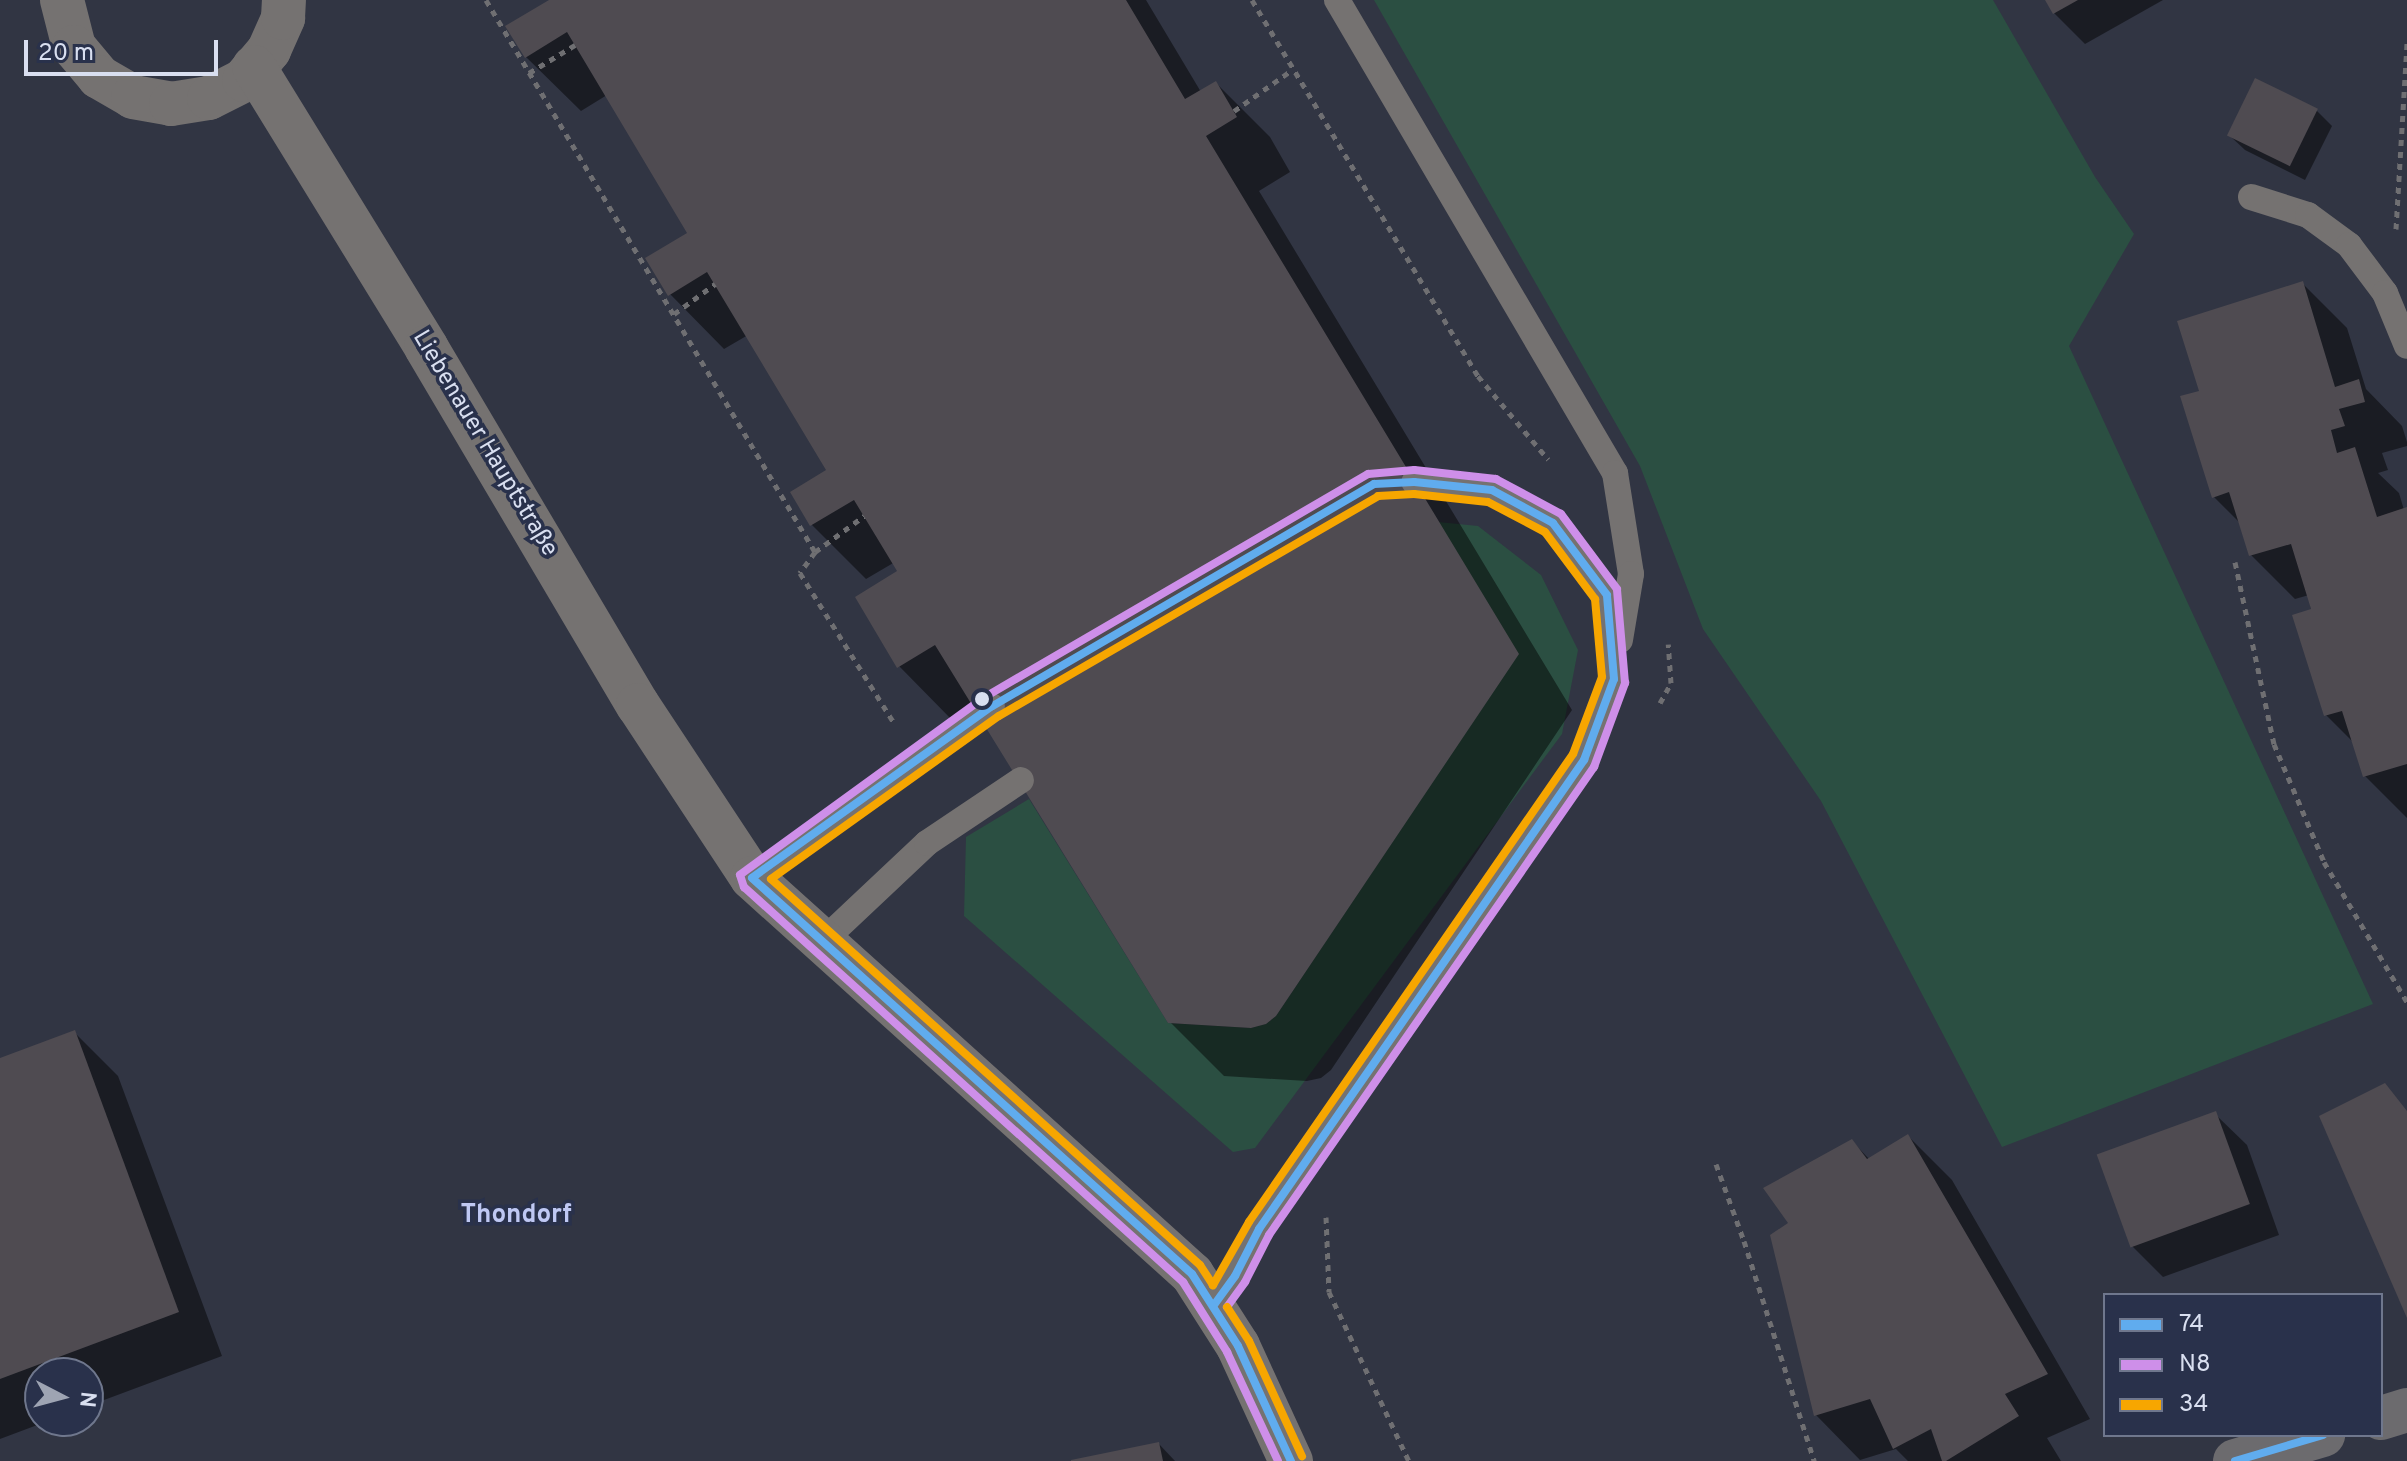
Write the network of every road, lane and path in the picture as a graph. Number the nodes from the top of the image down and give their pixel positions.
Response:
1 (62, 0) edge
2 (284, 0) edge
3 (486, 0) edge
4 (1252, 0) edge
5 (1337, 0) edge
6 (2407, 42) edge
7 (575, 45) dead end
8 (254, 67) junction
9 (1293, 69) junction
10 (529, 73) junction
11 (1234, 111) dead end
12 (2251, 197) dead end
13 (715, 284) dead end
14 (2385, 293) junction
15 (674, 314) junction
16 (2407, 346) edge
17 (1556, 468) dead end
18 (1414, 482) dead end
19 (864, 516) dead end
20 (815, 552) junction
21 (2235, 562) dead end
22 (1631, 574) junction
23 (1614, 679) junction
24 (992, 706) dead end
25 (1657, 708) dead end
26 (894, 723) dead end
27 (1021, 780) dead end
28 (752, 878) junction
29 (823, 941) junction
30 (2407, 1002) edge
31 (1716, 1164) dead end
32 (1331, 1205) dead end
33 (1214, 1305) junction
34 (2407, 1410) edge
35 (2383, 1417) edge
36 (2316, 1437) edge
37 (1291, 1461) edge
38 (1409, 1461) edge
39 (1814, 1461) edge
40 (2235, 1461) edge

1 - 8 street
2 - 8 street
3 - 10 path
4 - 9 path
5 - 22 lane
6 - 14 path
7 - 10 path
8 - 28 street, Liebenauer Hauptstraße
9 - 11 path
9 - 17 path
10 - 15 path
12 - 14 lane
13 - 15 path
14 - 16 lane
15 - 20 path
18 - 23 lane
19 - 20 path
20 - 26 path
21 - 30 path
22 - 23 lane
22 - 25 path
23 - 33 lane
24 - 28 lane
27 - 29 lane
28 - 29 street
29 - 33 street
31 - 39 path
32 - 38 path
33 - 37 street
34 - 35 main road
36 - 40 main road

